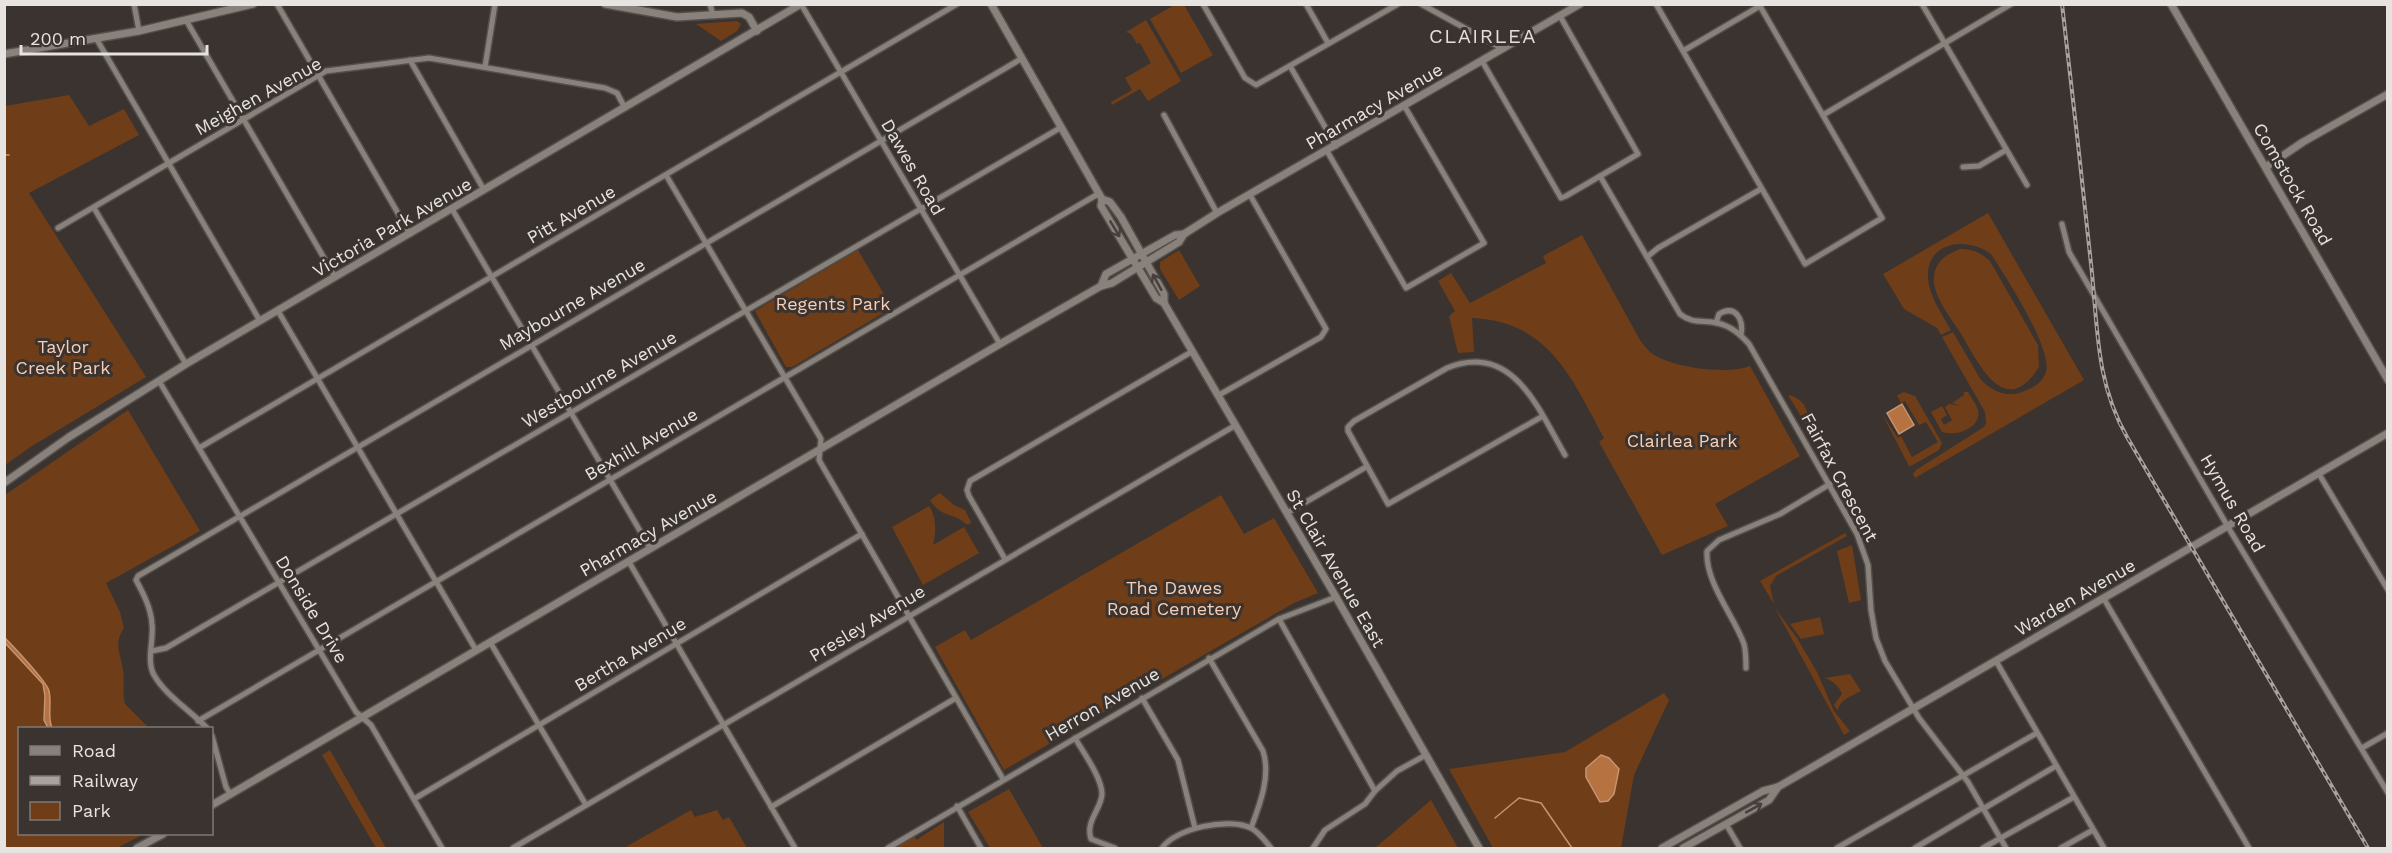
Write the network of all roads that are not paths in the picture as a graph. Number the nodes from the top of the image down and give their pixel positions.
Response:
1 (134, 4) edge
2 (253, 4) edge
3 (277, 4) edge
4 (495, 4) edge
5 (605, 4) edge
6 (710, 4) edge
7 (801, 4) edge
8 (957, 4) edge
9 (991, 4) edge
10 (1203, 4) edge
11 (1306, 4) edge
12 (1398, 4) edge
13 (1421, 4) edge
14 (1580, 4) edge
15 (1656, 4) edge
16 (1922, 4) edge
17 (2011, 4) edge
18 (2171, 4) edge
19 (713, 15) junction
20 (1560, 16) junction
21 (186, 20) junction
22 (139, 31) junction
23 (757, 31) junction
24 (96, 38) junction
25 (1328, 43) junction
26 (1945, 43) junction
27 (1503, 49) junction
28 (6, 51) edge
29 (1683, 51) junction
30 (1021, 59) junction
31 (410, 60) junction
32 (1482, 61) junction
33 (1290, 66) junction
34 (485, 67) junction
35 (841, 73) junction
36 (318, 77) junction
37 (2388, 94) edge
38 (1405, 107) junction
39 (625, 108) junction
40 (1164, 115) dead end
41 (1822, 115) junction
42 (243, 120) junction
43 (1060, 128) junction
44 (880, 140) junction
45 (1336, 146) junction
46 (2006, 150) junction
47 (1327, 151) junction
48 (168, 164) junction
49 (1963, 167) dead end
50 (2266, 167) junction
51 (666, 175) junction
52 (1600, 176) junction
53 (2027, 185) dead end
54 (1761, 189) junction
55 (484, 190) junction
56 (1250, 195) junction
57 (1100, 196) junction
58 (94, 208) junction
59 (920, 208) junction
60 (452, 209) junction
61 (1216, 213) junction
62 (2062, 224) dead end
63 (58, 228) dead end
64 (410, 234) junction
65 (1184, 234) junction
66 (706, 243) junction
67 (1141, 254) junction
68 (1647, 257) junction
69 (1132, 259) junction
70 (1146, 262) junction
71 (1137, 267) junction
72 (960, 275) junction
73 (491, 277) junction
74 (335, 278) junction
75 (1101, 286) junction
76 (1164, 303) junction
77 (278, 311) junction
78 (746, 311) junction
79 (260, 321) junction
80 (1716, 323) junction
81 (1741, 334) junction
82 (1000, 344) junction
83 (531, 345) junction
84 (1193, 351) junction
85 (186, 364) junction
86 (785, 377) junction
87 (316, 380) junction
88 (2388, 380) edge
89 (159, 381) junction
90 (1219, 395) junction
91 (570, 413) junction
92 (1543, 416) junction
93 (1236, 425) junction
94 (2388, 433) edge
95 (356, 447) junction
96 (199, 448) junction
97 (821, 449) junction
98 (1565, 455) dead end
99 (1366, 467) junction
100 (2319, 474) junction
101 (610, 479) junction
102 (4, 483) edge
103 (1830, 484) junction
104 (1287, 513) junction
105 (396, 515) junction
106 (240, 516) junction
107 (2228, 527) junction
108 (862, 534) junction
109 (650, 549) junction
110 (1005, 559) junction
111 (629, 562) junction
112 (436, 581) junction
113 (279, 583) junction
114 (2388, 590) edge
115 (1336, 597) junction
116 (2104, 599) junction
117 (909, 616) junction
118 (1279, 619) junction
119 (490, 642) junction
120 (676, 644) junction
121 (319, 650) junction
122 (476, 650) junction
123 (152, 651) junction
124 (1209, 658) junction
125 (1996, 661) junction
126 (1746, 668) dead end
127 (956, 698) junction
128 (1142, 698) junction
129 (1913, 708) junction
130 (362, 719) junction
131 (198, 721) junction
132 (723, 725) junction
133 (539, 726) junction
134 (205, 727) edge
135 (2037, 733) junction
136 (2388, 734) edge
137 (1074, 738) junction
138 (213, 740) edge
139 (2362, 748) junction
140 (1426, 755) junction
141 (2056, 766) junction
142 (1961, 776) junction
143 (1004, 779) junction
144 (1778, 787) junction
145 (1375, 790) junction
146 (2388, 793) edge
147 (231, 795) junction
148 (2074, 797) junction
149 (414, 799) junction
150 (213, 805) edge
151 (586, 805) junction
152 (957, 806) junction
153 (771, 807) junction
154 (1983, 808) junction
155 (1726, 824) junction
156 (1196, 828) junction
157 (1251, 828) junction
158 (2093, 830) junction
159 (161, 835) edge
160 (2000, 839) junction
161 (138, 849) edge
162 (442, 849) edge
163 (513, 849) edge
164 (795, 849) edge
165 (888, 849) edge
166 (981, 849) edge
167 (1115, 849) edge
168 (1162, 849) edge
169 (1271, 849) edge
170 (1313, 849) edge
171 (1479, 849) edge
172 (1662, 849) edge
173 (1683, 849) edge
174 (1740, 849) edge
175 (1837, 849) edge
176 (1914, 849) edge
177 (1983, 849) edge
178 (2006, 849) edge
179 (2061, 849) edge
180 (2104, 849) edge
181 (2249, 849) edge

1 - 22 street
2 - 21 main road
3 - 36 street
4 - 34 street
5 - 19 main road
6 - 19 street
7 - 23 main road, Victoria Park Avenue
7 - 35 street, Dawes Road
8 - 35 street, Pitt Avenue
9 - 30 main road, St Clair Avenue East
10 - 33 street
11 - 25 street
12 - 25 street
13 - 27 street
14 - 20 main road, Pharmacy Avenue
15 - 29 street
16 - 26 street
17 - 26 street
18 - 50 main road, Comstock Road
19 - 23 main road
20 - 27 main road, Pharmacy Avenue
20 - 52 street
21 - 22 main road
21 - 42 street
22 - 24 main road
23 - 39 main road, Victoria Park Avenue
24 - 28 main road
24 - 48 street
25 - 33 street
26 - 41 street
26 - 46 street
27 - 32 main road, Pharmacy Avenue
29 - 41 street
29 - 54 street
30 - 43 main road, St Clair Avenue East
30 - 44 street, Maybourne Avenue
31 - 34 street, Meighen Avenue
31 - 36 street, Meighen Avenue
31 - 55 street
32 - 38 main road, Pharmacy Avenue
32 - 52 street
33 - 45 street
34 - 39 street, Meighen Avenue
35 - 44 street, Dawes Road
35 - 51 street, Pitt Avenue
36 - 42 street, Meighen Avenue
36 - 64 street
37 - 50 main road
38 - 45 main road, Pharmacy Avenue
38 - 47 street
39 - 55 main road, Victoria Park Avenue
40 - 61 street
41 - 54 street
42 - 48 street, Meighen Avenue
42 - 74 street
43 - 57 main road, St Clair Avenue East
43 - 59 street, Westbourne Avenue
44 - 59 street, Dawes Road
44 - 66 street, Maybourne Avenue
45 - 47 main road, Pharmacy Avenue
46 - 49 street
46 - 53 street
47 - 56 main road, Pharmacy Avenue
48 - 58 street, Meighen Avenue
48 - 79 street
50 - 88 main road, Comstock Road
51 - 66 street
51 - 73 street, Pitt Avenue
52 - 68 street
54 - 68 street
55 - 60 main road, Victoria Park Avenue
56 - 61 main road, Pharmacy Avenue
56 - 90 street
57 - 67 main road, St Clair Avenue East
57 -> 69 main road, St Clair Avenue East
57 - 72 street, Bexhill Avenue
58 - 63 street, Meighen Avenue
58 - 85 street
59 - 72 street, Dawes Road
59 - 78 street, Westbourne Avenue
60 - 64 main road, Victoria Park Avenue
60 - 73 street
61 - 65 main road, Pharmacy Avenue
62 - 107 street, Hymus Road
64 - 74 main road, Victoria Park Avenue
65 - 67 main road, Pharmacy Avenue
65 - 70 main road, Pharmacy Avenue
66 - 78 street
66 - 83 street, Maybourne Avenue
67 - 69 main road, Pharmacy Avenue
67 - 70 main road, St Clair Avenue East
68 - 80 street
69 - 71 main road, St Clair Avenue East
69 - 75 main road, Pharmacy Avenue
70 - 71 main road, Pharmacy Avenue
76 -> 70 main road, St Clair Avenue East
71 - 75 main road, Pharmacy Avenue
71 - 76 main road, St Clair Avenue East
72 - 82 street, Dawes Road
72 - 86 street, Bexhill Avenue
73 - 83 street
73 - 87 street, Pitt Avenue
74 - 77 main road, Victoria Park Avenue
75 - 82 main road, Pharmacy Avenue
76 - 84 main road, St Clair Avenue East
77 - 79 main road, Victoria Park Avenue
77 - 87 street
78 - 86 street
78 - 91 street, Westbourne Avenue
79 - 85 main road, Victoria Park Avenue
80 - 81 street
80 - 81 street, Fairfax Crescent
81 - 103 street, Fairfax Crescent
82 - 97 main road, Pharmacy Avenue
83 - 91 street
83 - 95 street, Maybourne Avenue
84 - 90 main road, St Clair Avenue East
84 - 110 street
85 - 89 main road, Victoria Park Avenue
86 - 97 street
86 - 101 street, Bexhill Avenue
87 - 95 street
87 - 96 street, Pitt Avenue
89 - 96 street, Donside Drive
89 - 102 main road, Victoria Park Avenue
90 - 93 main road, St Clair Avenue East
91 - 101 street
91 - 105 street, Westbourne Avenue
92 - 98 street
92 - 99 street
92 - 99 street
93 - 104 main road, St Clair Avenue East
93 - 110 street, Presley Avenue
94 - 100 main road, Warden Avenue
95 - 105 street
95 - 106 street, Maybourne Avenue
96 - 106 street, Donside Drive
97 - 108 street
97 - 109 main road, Pharmacy Avenue
99 - 104 street
100 - 107 main road, Warden Avenue
100 - 114 street
101 - 109 street
101 - 112 street, Bexhill Avenue
103 - 126 street
103 - 129 street, Fairfax Crescent
104 - 115 main road, St Clair Avenue East
105 - 112 street
105 - 113 street, Westbourne Avenue
106 - 113 street, Donside Drive
106 - 123 street, Maybourne Avenue
107 - 116 main road, Warden Avenue
107 - 139 street, Hymus Road
108 - 117 street
108 - 120 street, Bertha Avenue
109 - 111 main road, Pharmacy Avenue
110 - 117 street, Presley Avenue
111 - 119 main road, Pharmacy Avenue
111 - 120 street
112 - 121 street, Bexhill Avenue
112 - 122 street
113 - 121 street, Donside Drive
113 - 123 street, Westbourne Avenue
115 - 118 street, Herron Avenue
115 - 140 main road, St Clair Avenue East
116 - 125 main road, Warden Avenue
116 - 181 street
117 - 127 street
117 - 132 street, Presley Avenue
118 - 124 street, Herron Avenue
118 - 145 street
119 - 122 main road, Pharmacy Avenue
119 - 133 street
120 - 132 street
120 - 133 street, Bertha Avenue
121 - 130 street, Donside Drive
121 - 131 street, Bexhill Avenue
122 - 130 main road, Pharmacy Avenue
123 - 131 street
124 - 128 street, Herron Avenue
124 - 157 street
125 - 129 main road, Warden Avenue
125 - 135 street
127 - 143 street
127 - 153 street
128 - 137 street, Herron Avenue
128 - 156 street
129 - 142 street, Fairfax Crescent
129 - 144 main road, Warden Avenue
130 - 147 main road, Pharmacy Avenue
130 - 149 street, Donside Drive
131 - 134 street
132 - 151 street, Presley Avenue
132 - 153 street
133 - 149 street, Bertha Avenue
133 - 151 street
135 - 141 street
135 - 142 street
136 - 139 street
137 - 143 street, Herron Avenue
137 - 167 street
138 - 147 street
139 - 146 street, Hymus Road
140 - 145 street
140 - 171 main road, St Clair Avenue East
141 - 148 street
141 - 154 street
142 - 154 street, Fairfax Crescent
142 - 175 street
143 - 152 street, Herron Avenue
155 -> 144 main road, Warden Avenue
144 - 172 main road, Warden Avenue
145 - 170 street
147 - 150 main road, Pharmacy Avenue
148 - 158 street
148 - 160 street
149 - 162 street, Donside Drive
151 - 163 street, Presley Avenue
152 - 165 street, Herron Avenue
152 - 166 street
153 - 164 street
154 - 160 street, Fairfax Crescent
154 - 176 street
155 - 173 main road, Warden Avenue
155 - 174 street
156 - 157 street
156 - 168 street
157 - 169 street
158 - 179 street
158 - 180 street
159 - 161 main road
160 - 177 street
160 - 178 street, Fairfax Crescent

